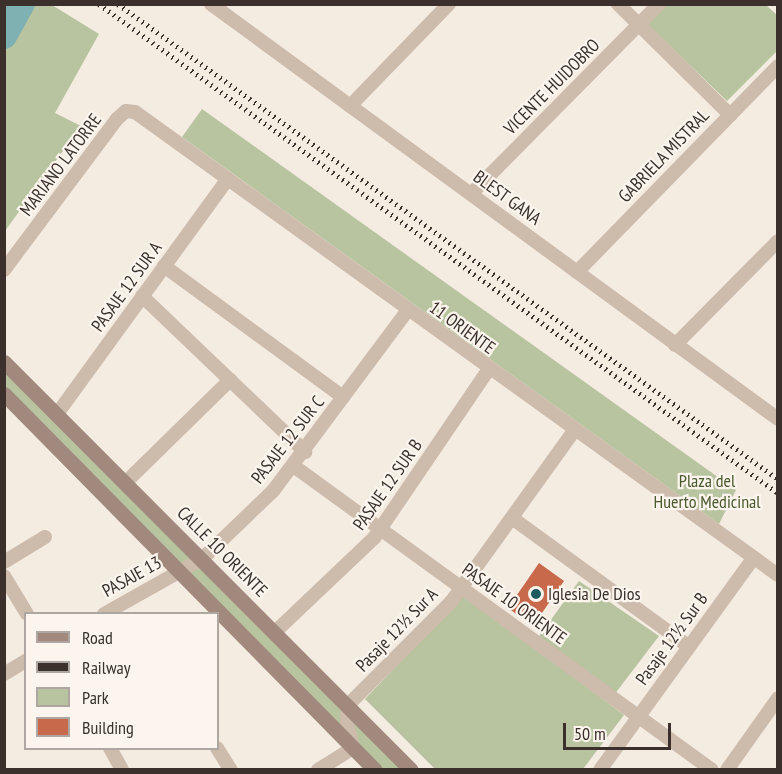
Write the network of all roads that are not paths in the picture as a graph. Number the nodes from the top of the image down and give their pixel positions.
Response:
1 (618, 4) edge
2 (659, 4) edge
3 (448, 5) edge
4 (212, 6) edge
5 (639, 25) junction
6 (777, 66) edge
7 (350, 106) junction
8 (126, 111) joint
9 (730, 115) junction
10 (227, 180) junction
11 (471, 194) junction
12 (777, 241) edge
13 (164, 266) junction
14 (4, 270) edge
15 (577, 272) junction
16 (142, 296) junction
17 (407, 311) junction
18 (675, 345) junction
19 (4, 362) edge
20 (489, 370) junction
21 (230, 380) junction
22 (4, 394) edge
23 (343, 398) junction
24 (57, 414) junction
25 (777, 419) edge
26 (574, 431) junction
27 (305, 452) junction
28 (295, 467) junction
29 (126, 482) junction
30 (512, 518) junction
31 (381, 529) junction
32 (45, 537) dead end
33 (202, 559) junction
34 (753, 559) junction
35 (4, 562) edge
36 (178, 572) junction
37 (777, 575) edge
38 (4, 576) edge
39 (462, 588) junction
40 (26, 612) edge
41 (108, 612) edge
42 (218, 612) edge
43 (219, 613) edge
44 (275, 632) junction
45 (688, 646) junction
46 (24, 662) edge
47 (4, 674) edge
48 (777, 698) edge
49 (348, 705) junction
50 (638, 717) junction
51 (353, 747) junction
52 (111, 750) edge
53 (218, 750) edge
54 (122, 770) edge
55 (231, 770) edge
56 (318, 770) edge
57 (375, 770) edge
58 (411, 770) edge
59 (600, 770) edge
60 (712, 770) edge
61 (727, 770) edge

1 - 5 street
2 - 5 street, VICENTE HUIDOBRO
3 - 7 street
4 - 7 street, BLEST GANA
5 - 9 street
5 - 11 street, VICENTE HUIDOBRO
6 - 9 street, GABRIELA MISTRAL
7 - 11 street, BLEST GANA
8 - 10 street, 11 ORIENTE
8 - 14 street, MARIANO LATORRE
9 - 15 street, GABRIELA MISTRAL
10 - 13 street, PASAJE 12 SUR A
10 - 17 street, 11 ORIENTE
11 - 15 street, BLEST GANA
12 - 18 street
13 - 16 street, PASAJE 12 SUR A
13 - 23 street
15 - 18 street, BLEST GANA
16 - 21 street
16 - 24 street, PASAJE 12 SUR A
17 - 20 street, 11 ORIENTE
17 - 23 street, PASAJE 12 SUR C
18 - 25 street, BLEST GANA
19 - 24 main road, CALLE 10 ORIENTE
20 - 26 street, 11 ORIENTE
20 - 31 street, PASAJE 12 SUR B
21 - 27 street
21 - 29 street
22 - 36 main road
23 - 27 street, PASAJE 12 SUR C
24 - 29 main road, CALLE 10 ORIENTE
26 - 30 street, Pasaje 12½ Sur A
26 - 34 street, 11 ORIENTE
27 - 28 street, PASAJE 12 SUR C
28 - 31 street, PASAJE 10 ORIENTE
28 - 33 street, PASAJE 12 SUR C
29 - 33 main road, CALLE 10 ORIENTE
30 - 39 street, Pasaje 12½ Sur A
30 - 45 street
31 - 39 street, PASAJE 10 ORIENTE
31 - 44 street, PASAJE 12 SUR B
32 - 35 street
33 - 36 street, PASAJE 12 SUR C
33 - 44 main road, CALLE 10 ORIENTE
34 - 37 street, 11 ORIENTE
34 - 45 street, Pasaje 12½ Sur B
36 - 41 street, PASAJE 13
36 - 42 main road
38 - 40 street
39 - 49 street, Pasaje 12½ Sur A
39 - 50 street, PASAJE 10 ORIENTE
43 - 51 main road
44 - 49 main road, CALLE 10 ORIENTE
45 - 50 street, Pasaje 12½ Sur B
46 - 47 street
48 - 61 street
49 - 51 street
49 - 58 main road, CALLE 10 ORIENTE
50 - 59 street, Pasaje 12½ Sur B
50 - 60 street, PASAJE 10 ORIENTE
51 - 56 street
51 - 57 main road
52 - 54 street
53 - 55 street

